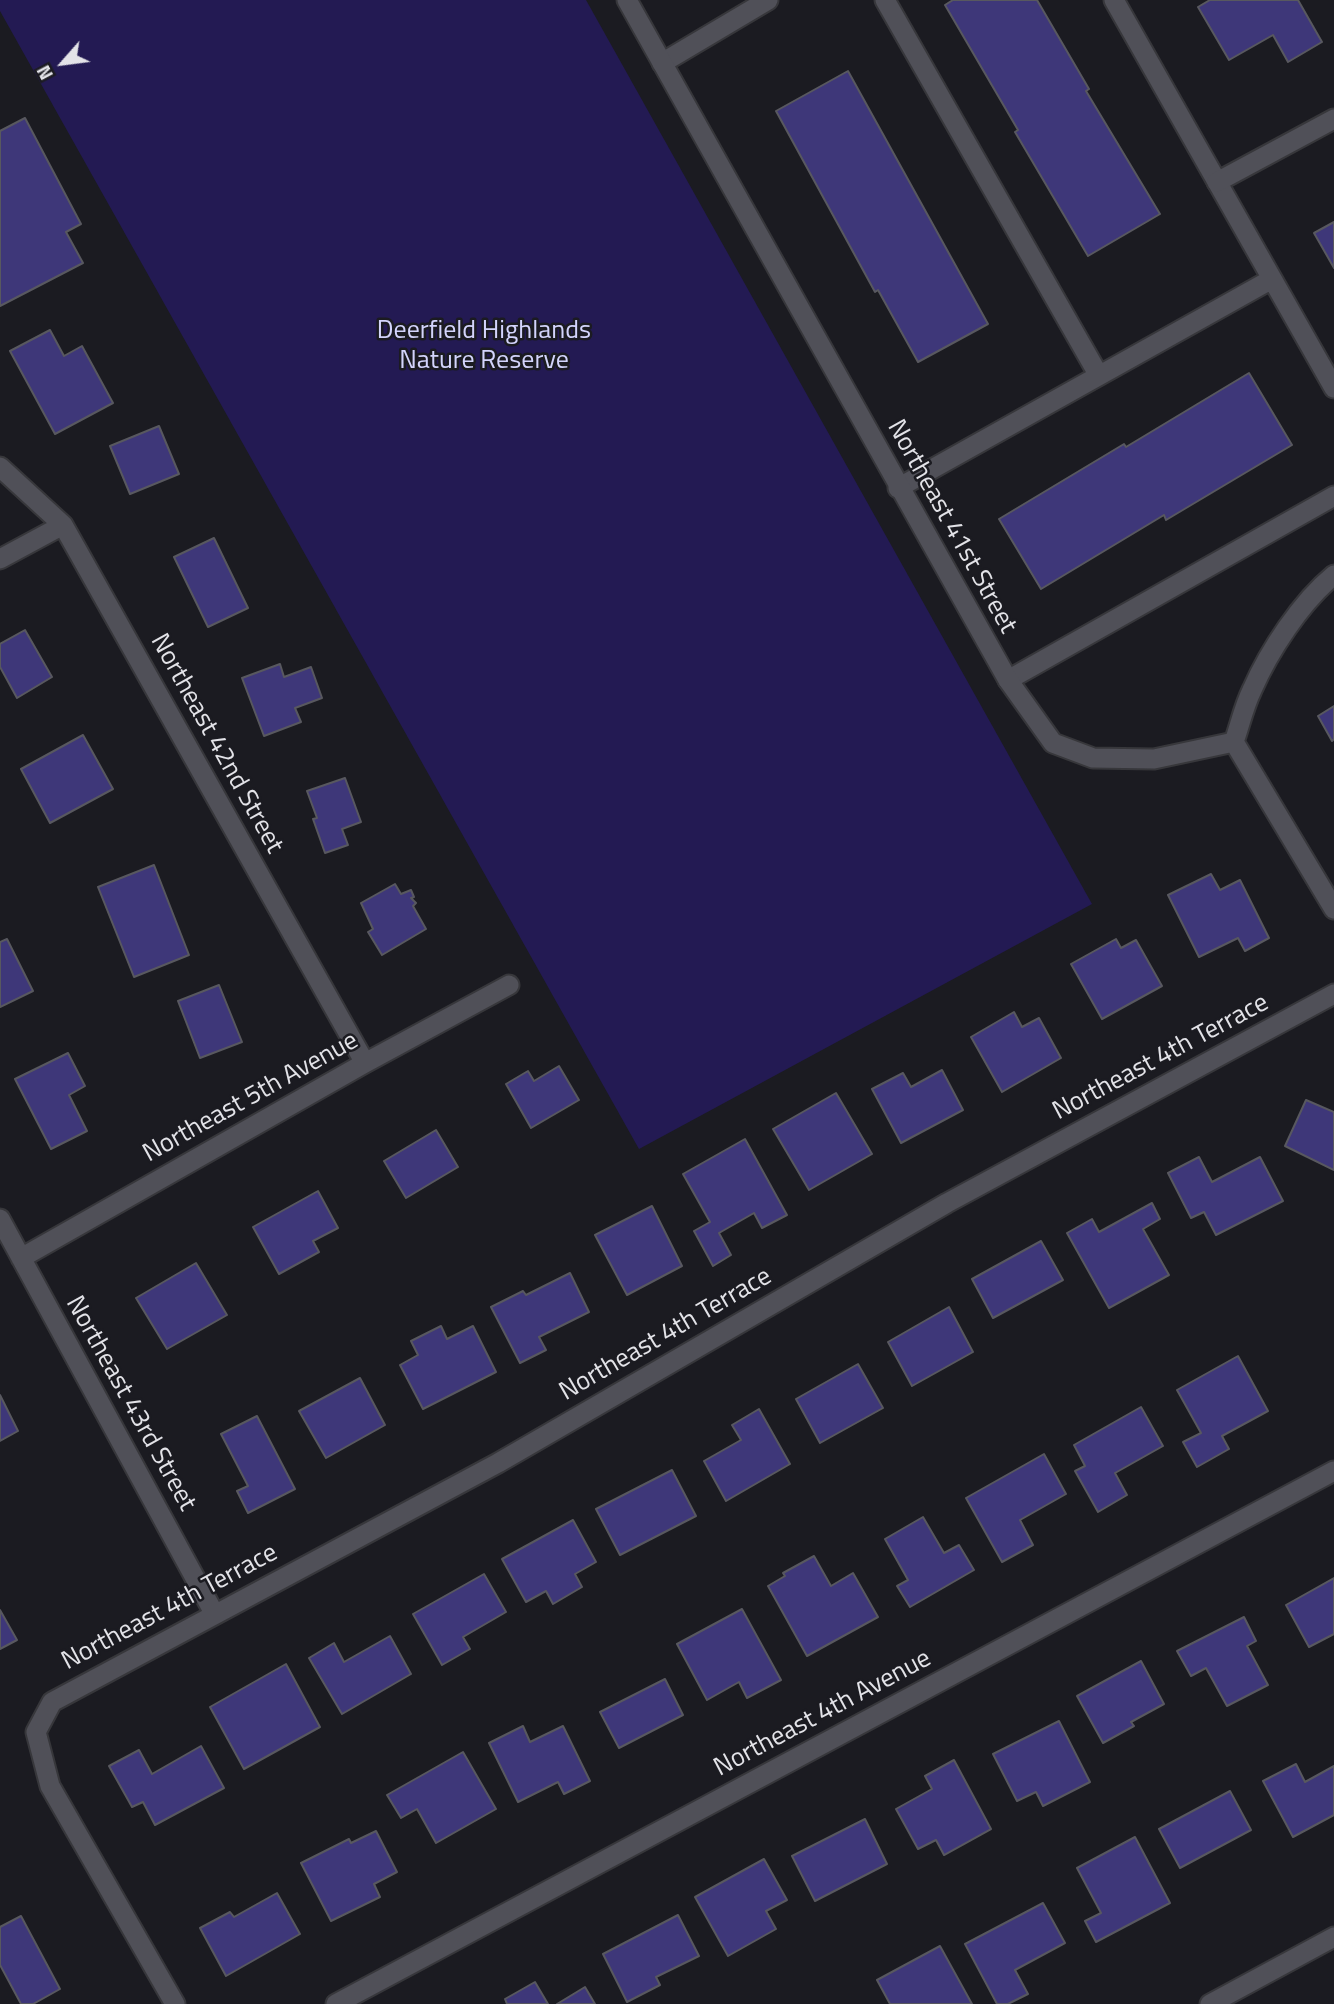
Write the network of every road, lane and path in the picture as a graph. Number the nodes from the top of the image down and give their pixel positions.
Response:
1 (627, 0) edge
2 (768, 0) edge
3 (885, 0) edge
4 (1114, 0) edge
5 (662, 63) junction
6 (1334, 119) edge
7 (1217, 182) junction
8 (1272, 279) junction
9 (1098, 374) junction
10 (1334, 388) edge
11 (0, 467) edge
12 (898, 488) junction
13 (1334, 496) edge
14 (63, 525) junction
15 (0, 559) edge
16 (1334, 575) edge
17 (1008, 680) junction
18 (1234, 742) junction
19 (1334, 909) edge
20 (509, 985) dead end
21 (1334, 994) edge
22 (365, 1063) junction
23 (0, 1219) edge
24 (21, 1258) junction
25 (1334, 1471) edge
26 (214, 1613) junction
27 (1334, 1937) edge
28 (175, 2004) edge
29 (336, 2004) edge
30 (1210, 2004) edge

1 - 5 street, Northeast 41st Street
2 - 5 street
3 - 9 street
4 - 7 street
5 - 12 street, Northeast 41st Street
6 - 7 street
7 - 8 street
8 - 9 street
8 - 10 street
9 - 12 street
11 - 14 street, Northeast 42nd Street
12 - 17 street, Northeast 41st Street
13 - 17 street
14 - 15 street
14 - 22 street, Northeast 42nd Street
16 - 18 street
17 - 18 street, Northeast 41st Street
18 - 19 street
20 - 22 street, Northeast 5th Avenue
21 - 26 street, Northeast 4th Terrace
22 - 24 street, Northeast 5th Avenue
23 - 24 street, Northeast 43rd Street
24 - 26 street, Northeast 43rd Street
25 - 29 street, Northeast 4th Avenue
26 - 28 street, Northeast 4th Terrace
27 - 30 street

